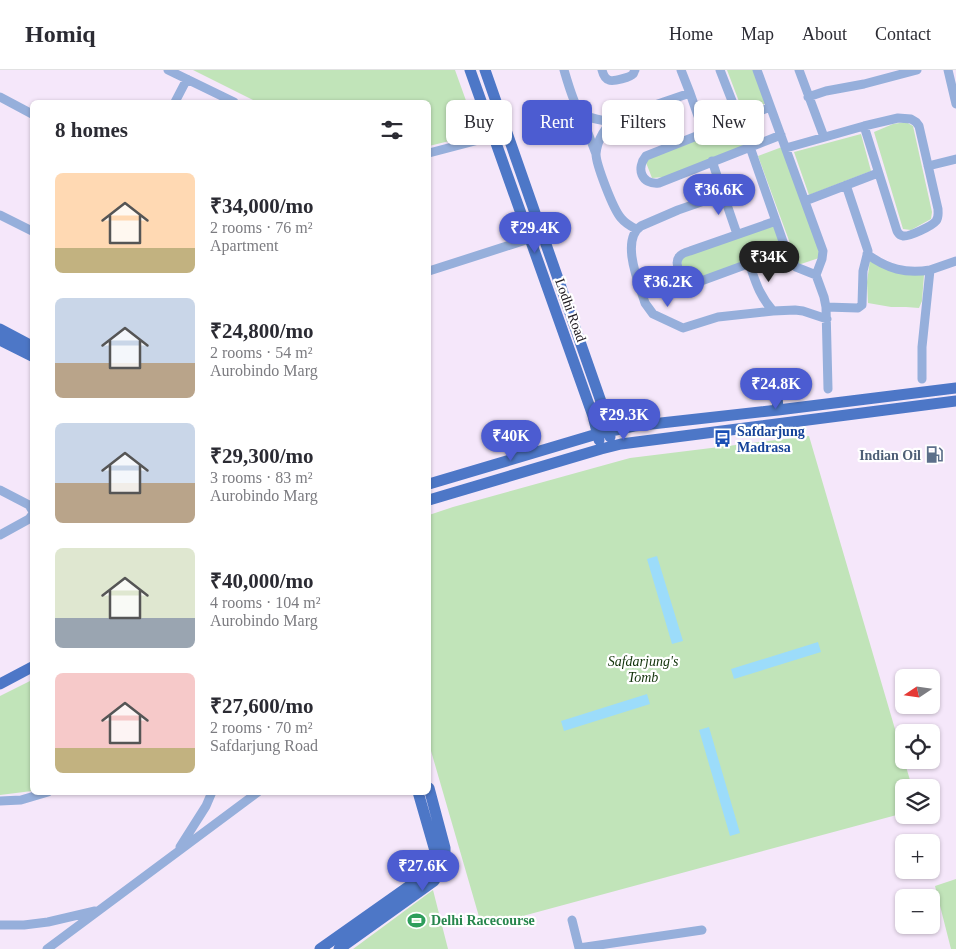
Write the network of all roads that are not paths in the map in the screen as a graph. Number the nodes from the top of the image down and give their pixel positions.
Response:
1 (168, 70) edge
2 (470, 70) edge
3 (484, 70) edge
4 (564, 70) edge
5 (602, 70) edge
6 (635, 70) edge
7 (681, 70) edge
8 (720, 70) edge
9 (757, 70) edge
10 (799, 70) edge
11 (917, 70) edge
12 (948, 70) edge
13 (187, 79) junction
14 (690, 93) junction
15 (0, 97) edge
16 (808, 97) junction
17 (176, 100) edge
18 (230, 100) edge
19 (481, 100) edge
20 (574, 100) edge
21 (669, 100) edge
22 (732, 100) edge
23 (956, 104) edge
24 (694, 105) edge
25 (770, 106) junction
26 (764, 108) edge
27 (30, 113) edge
28 (864, 126) junction
29 (781, 135) junction
30 (602, 137) edge
31 (824, 137) junction
32 (694, 138) edge
33 (592, 144) edge
34 (460, 145) edge
35 (497, 145) edge
36 (750, 147) junction
37 (786, 148) junction
38 (431, 152) edge
39 (596, 155) junction
40 (956, 159) edge
41 (712, 161) junction
42 (928, 166) junction
43 (878, 173) junction
44 (846, 185) junction
45 (724, 194) junction
46 (806, 201) junction
47 (0, 215) edge
48 (776, 221) junction
49 (636, 229) junction
50 (30, 230) edge
51 (737, 234) junction
52 (529, 239) junction
53 (786, 250) junction
54 (868, 254) junction
55 (956, 261) edge
56 (749, 263) junction
57 (431, 270) edge
58 (930, 270) junction
59 (816, 275) junction
60 (826, 307) junction
61 (773, 311) junction
62 (827, 319) junction
63 (0, 329) edge
64 (0, 340) edge
65 (30, 345) edge
66 (30, 355) edge
67 (922, 379) dead end
68 (956, 388) edge
69 (828, 389) dead end
70 (777, 396) dead end
71 (954, 401) edge
72 (915, 406) junction
73 (778, 410) junction
74 (952, 414) dead end
75 (918, 418) dead end
76 (603, 432) junction
77 (606, 447) junction
78 (431, 483) edge
79 (0, 490) edge
80 (431, 499) edge
81 (30, 507) edge
82 (30, 518) edge
83 (0, 535) edge
84 (30, 660) edge
85 (30, 668) edge
86 (0, 676) edge
87 (0, 684) edge
88 (38, 795) edge
89 (211, 795) edge
90 (254, 795) edge
91 (419, 795) edge
92 (431, 795) edge
93 (0, 801) edge
94 (177, 852) junction
95 (98, 910) junction
96 (572, 920) dead end
97 (0, 925) edge
98 (702, 930) dead end
99 (576, 948) edge
100 (47, 949) edge
101 (320, 949) edge
102 (339, 949) edge

1 - 13 street
2 - 19 main road, Lodhi Road
3 - 76 main road, Lodhi Road
4 - 20 street
5 - 6 street
7 - 14 street
8 - 22 street
9 - 25 street
10 - 16 street
11 - 16 street
12 - 23 street
13 - 17 street
13 - 18 street
14 - 21 street
14 - 24 street
15 - 27 street
16 - 31 street
25 - 26 street
25 - 29 street
28 - 31 street
28 - 42 street
28 - 43 street
29 - 36 street
29 - 37 street
30 - 39 street
31 - 37 street
32 - 41 street
33 - 39 street
34 - 38 street
35 - 52 main road, Lodhi Road
36 - 41 street
36 - 48 street
37 - 46 street
39 - 49 street
40 - 42 street
41 - 45 street
42 - 43 street
43 - 44 street
44 - 46 street
44 - 54 street
45 - 49 street
45 - 51 street
46 - 59 street
47 - 50 street
48 - 51 street
48 - 53 street
49 - 61 street
51 - 56 street
52 - 57 street
52 - 76 main road, Lodhi Road
53 - 56 street
53 - 59 street
54 - 58 street
54 - 60 street
55 - 58 street
56 - 61 street
58 - 67 street
59 - 60 street
60 - 62 street
61 - 62 street
62 - 69 street
63 - 65 main road
64 - 66 main road
68 - 73 main road
70 - 73 main road
71 - 72 main road
71 - 74 main road
72 - 75 main road
72 - 77 main road
73 - 76 main road
76 - 77 main road, Lodhi Road
76 - 78 main road
77 - 80 main road
79 - 81 street
82 - 83 street
84 - 86 main road
85 - 87 main road
88 - 93 street
89 - 94 street
90 - 94 street
91 - 101 main road
92 - 102 main road
94 - 95 street
95 - 97 street
95 - 100 street
96 - 99 street
98 - 99 street

